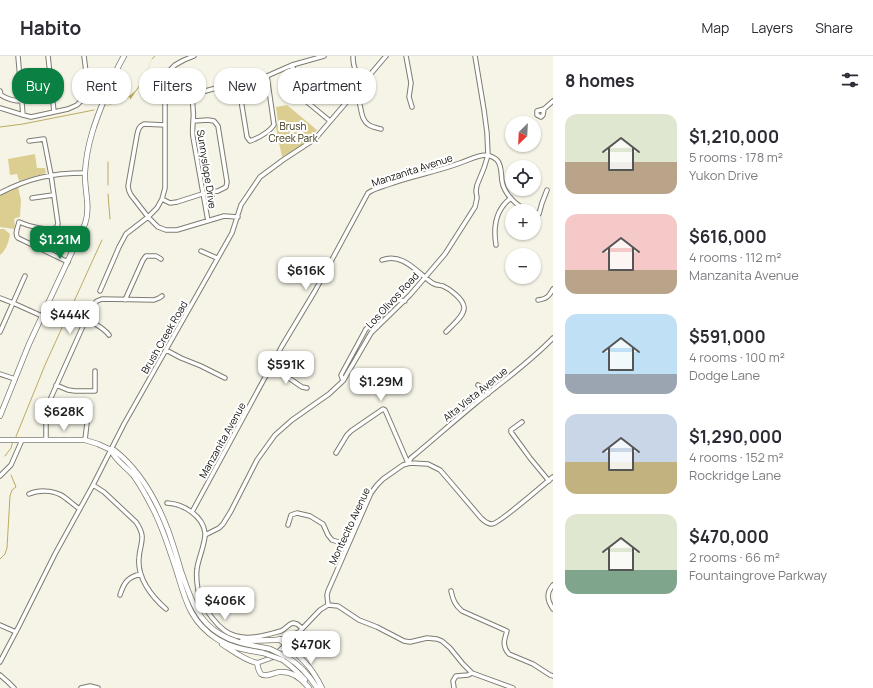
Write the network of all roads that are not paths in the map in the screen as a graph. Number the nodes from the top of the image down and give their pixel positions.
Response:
1 (18, 56) edge
2 (48, 56) edge
3 (84, 56) edge
4 (124, 56) edge
5 (194, 56) edge
6 (324, 56) edge
7 (353, 56) edge
8 (386, 56) edge
9 (406, 56) edge
10 (475, 56) edge
11 (292, 65) junction
12 (19, 68) edge
13 (86, 68) edge
14 (118, 68) edge
15 (172, 68) edge
16 (354, 68) edge
17 (376, 68) edge
18 (270, 75) edge
19 (0, 91) edge
20 (270, 97) edge
21 (12, 99) edge
22 (553, 101) edge
23 (22, 104) edge
24 (78, 104) edge
25 (102, 104) edge
26 (165, 104) edge
27 (192, 104) edge
28 (242, 104) edge
29 (345, 104) edge
30 (360, 104) edge
31 (412, 107) dead end
32 (0, 108) edge
33 (544, 109) dead end
34 (54, 112) junction
35 (23, 115) junction
36 (193, 121) junction
37 (330, 121) junction
38 (165, 125) junction
39 (381, 129) dead end
40 (29, 141) dead end
41 (488, 155) junction
42 (85, 173) junction
43 (51, 175) junction
44 (547, 190) dead end
45 (0, 193) edge
46 (202, 194) junction
47 (54, 195) junction
48 (32, 198) dead end
49 (511, 198) junction
50 (162, 199) junction
51 (517, 204) edge
52 (541, 208) edge
53 (148, 217) junction
54 (238, 217) junction
55 (208, 221) junction
56 (496, 245) dead end
57 (201, 251) dead end
58 (217, 258) junction
59 (162, 259) dead end
60 (382, 260) dead end
61 (68, 262) junction
62 (25, 276) dead end
63 (425, 277) junction
64 (553, 289) edge
65 (100, 290) dead end
66 (162, 296) dead end
67 (0, 298) edge
68 (125, 300) junction
69 (538, 300) dead end
70 (405, 301) junction
71 (13, 303) junction
72 (42, 316) junction
73 (86, 319) junction
74 (0, 332) edge
75 (446, 332) dead end
76 (109, 335) dead end
77 (553, 338) edge
78 (166, 350) junction
79 (271, 368) junction
80 (94, 371) dead end
81 (0, 374) edge
82 (225, 378) dead end
83 (15, 379) junction
84 (343, 381) junction
85 (56, 385) junction
86 (478, 386) dead end
87 (307, 388) dead end
88 (488, 394) junction
89 (2, 407) edge
90 (0, 416) edge
91 (522, 422) dead end
92 (87, 423) dead end
93 (0, 440) edge
94 (20, 440) junction
95 (46, 440) junction
96 (85, 440) junction
97 (111, 450) junction
98 (336, 453) dead end
99 (408, 463) junction
100 (0, 476) edge
101 (553, 477) edge
102 (549, 481) junction
103 (93, 485) junction
104 (29, 494) dead end
105 (167, 503) dead end
106 (80, 509) junction
107 (192, 512) junction
108 (288, 525) dead end
109 (205, 535) junction
110 (348, 546) junction
111 (141, 574) junction
112 (553, 585) edge
113 (451, 591) dead end
114 (120, 595) dead end
115 (328, 605) junction
116 (166, 609) dead end
117 (553, 609) edge
118 (0, 625) edge
119 (302, 628) junction
120 (16, 632) junction
121 (297, 633) junction
122 (210, 634) junction
123 (228, 639) junction
124 (279, 640) junction
125 (285, 645) junction
126 (0, 662) edge
127 (256, 663) junction
128 (472, 673) junction
129 (0, 675) edge
130 (553, 676) edge
131 (14, 688) edge
132 (81, 688) edge
133 (98, 688) edge
134 (310, 688) edge
135 (317, 688) edge
136 (322, 688) edge
137 (454, 688) edge
138 (513, 688) edge

1 - 12 street
2 - 34 street
3 - 13 street
4 - 14 main road
5 - 15 street
6 - 11 street
7 - 16 street
8 - 17 street, Brush Creek Road
9 - 31 street
10 - 41 street, Los Olivos Road
11 - 18 street
11 - 37 street
19 - 21 street
20 - 28 street
22 - 33 street
23 - 35 street
24 - 34 street
25 - 42 main road
26 - 38 street
27 - 36 street, Sunnyslope Drive
29 - 37 street, Brush Creek Road
30 - 39 street
32 - 35 street
34 - 35 street
36 - 46 street, Sunnyslope Drive
36 - 46 street
37 - 54 street, Brush Creek Road
38 - 50 street
38 - 53 street
40 - 43 street
41 - 49 street
41 - 63 street, Los Olivos Road
41 - 79 street, Manzanita Avenue
42 - 43 street
42 - 61 main road
43 - 45 street
43 - 47 street
44 - 52 street
46 - 50 street
46 - 55 street, Sunnyslope Drive
47 - 48 street
47 - 61 street
49 - 51 street
49 - 56 street
50 - 53 street
53 - 55 street
53 - 65 street
54 - 55 street
54 - 58 street, Brush Creek Road
57 - 58 street
58 - 78 street, Brush Creek Road
59 - 68 street
60 - 63 street
61 - 72 main road
62 - 71 street
63 - 70 street, Los Olivos Road
63 - 75 street
64 - 69 street
66 - 68 street
67 - 71 street
68 - 73 street
70 - 84 street, Los Olivos Road
70 - 84 street
71 - 72 street
71 - 74 street
72 - 83 main road
73 - 76 street
73 - 85 street
77 - 88 street, Alta Vista Avenue
78 - 82 street
78 - 97 street, Brush Creek Road
79 - 87 street
79 - 107 street, Manzanita Avenue
80 - 85 street
81 - 83 street
83 - 89 main road
84 - 109 street, Los Olivos Road
85 - 95 street
86 - 88 street
88 - 99 street, Alta Vista Avenue
89 - 90 main road
91 - 102 street
92 - 96 street
93 - 94 main road
94 - 95 main road
94 - 100 street
95 - 96 main road
96 - 97 main road
97 - 103 street, Brush Creek Road
97 - 122 main road
97 - 123 main road
98 - 99 street
99 - 102 street
99 - 110 street, Montecito Avenue
101 - 102 street
103 - 106 street, Brush Creek Road
103 - 111 street
104 - 106 street
105 - 107 street
106 - 120 street, Brush Creek Road
107 - 109 street
108 - 110 street
109 - 119 street
110 - 115 street, Montecito Avenue
111 - 114 street
111 - 116 street
112 - 117 street
113 - 130 street
115 - 119 street
115 - 128 street
118 - 120 street
119 - 121 street
120 - 126 street, Brush Creek Road
121 - 124 main road
121 - 125 street
122 - 127 main road
122 - 134 main road, bridge
123 - 124 main road
123 - 135 main road, bridge
124 - 125 main road
125 - 127 street
125 - 136 main road
127 - 134 main road
128 - 137 street
128 - 138 street
129 - 131 street
132 - 133 street

